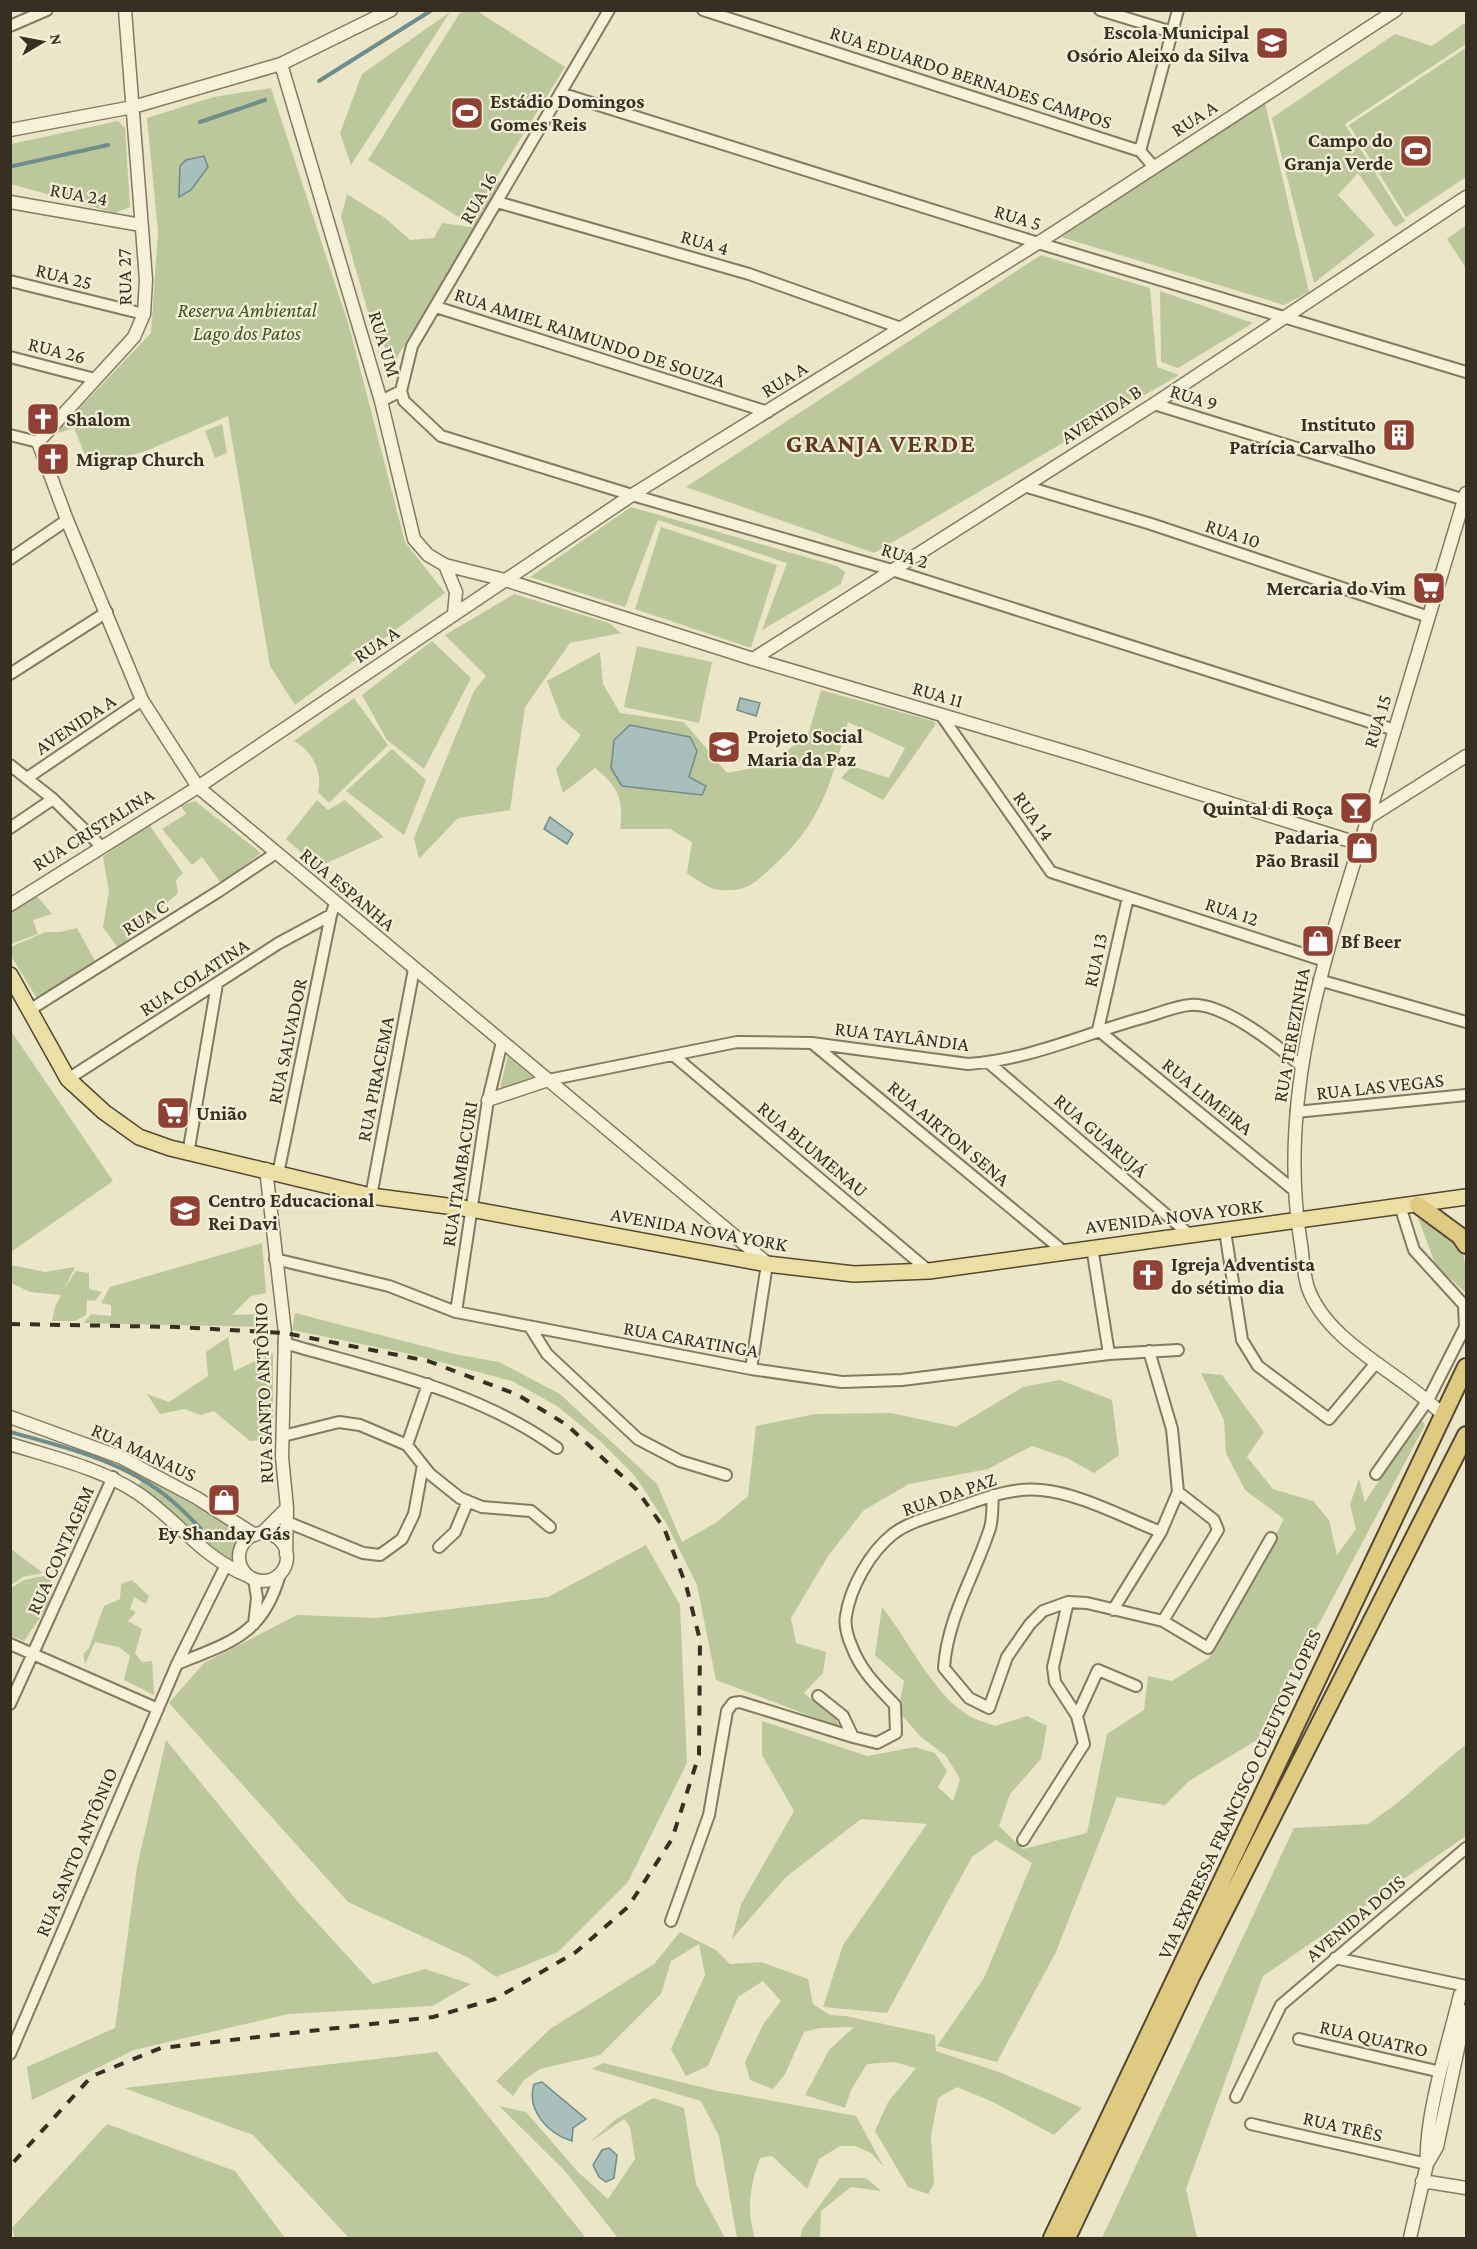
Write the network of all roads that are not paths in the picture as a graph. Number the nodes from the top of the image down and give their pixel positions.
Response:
1 (47, 10) edge
2 (125, 10) edge
3 (391, 10) edge
4 (609, 10) edge
5 (703, 10) edge
6 (1100, 10) edge
7 (1178, 10) edge
8 (1395, 10) edge
9 (10, 26) edge
10 (1172, 32) junction
11 (281, 64) junction
12 (560, 93) junction
13 (133, 107) junction
14 (14, 132) edge
15 (1140, 151) junction
16 (1154, 167) junction
17 (1467, 197) edge
18 (12, 201) edge
19 (497, 202) junction
20 (141, 225) junction
21 (1038, 243) junction
22 (10, 281) edge
23 (436, 308) junction
24 (144, 314) junction
25 (1282, 317) junction
26 (901, 328) junction
27 (10, 357) edge
28 (1467, 372) edge
29 (95, 378) junction
30 (401, 391) junction
31 (381, 401) junction
32 (1154, 404) junction
33 (768, 412) junction
34 (10, 435) edge
35 (38, 442) junction
36 (1024, 486) junction
37 (632, 495) junction
38 (1466, 497) edge
39 (67, 520) junction
40 (10, 559) edge
41 (445, 565) junction
42 (892, 570) junction
43 (505, 580) junction
44 (107, 612) junction
45 (454, 614) junction
46 (1429, 617) junction
47 (753, 659) junction
48 (10, 674) edge
49 (142, 700) junction
50 (941, 715) junction
51 (1395, 730) junction
52 (1467, 756) edge
53 (10, 765) edge
54 (27, 778) junction
55 (198, 787) junction
56 (53, 799) junction
57 (1368, 818) junction
58 (10, 828) edge
59 (1360, 843) junction
60 (101, 846) junction
61 (276, 853) junction
62 (1128, 897) junction
63 (10, 905) edge
64 (333, 910) junction
65 (1325, 960) junction
66 (414, 969) junction
67 (10, 975) edge
68 (1319, 980) junction
69 (217, 984) junction
70 (32, 1009) junction
71 (1467, 1022) edge
72 (1098, 1030) junction
73 (502, 1042) junction
74 (812, 1043) junction
75 (673, 1054) junction
76 (989, 1063) junction
77 (1301, 1066) junction
78 (68, 1079) junction
79 (548, 1080) junction
80 (1467, 1095) edge
81 (489, 1100) junction
82 (1296, 1112) junction
83 (188, 1154) junction
84 (272, 1172) junction
85 (1295, 1191) junction
86 (371, 1196) junction
87 (1467, 1197) edge
88 (1418, 1205) junction
89 (1400, 1206) junction
90 (470, 1209) junction
91 (1298, 1221) junction
92 (1225, 1231) junction
93 (1190, 1235) junction
94 (1467, 1245) edge
95 (1092, 1247) junction
96 (1063, 1251) junction
97 (275, 1259) junction
98 (767, 1264) junction
99 (928, 1271) junction
100 (456, 1312) junction
101 (530, 1327) junction
102 (284, 1343) junction
103 (1178, 1350) dead end
104 (1149, 1351) junction
105 (1109, 1354) junction
106 (1376, 1363) junction
107 (1467, 1367) edge
108 (751, 1369) junction
109 (428, 1384) junction
110 (1428, 1400) junction
111 (1442, 1414) junction
112 (10, 1417) edge
113 (1467, 1435) edge
114 (283, 1436) junction
115 (10, 1444) edge
116 (407, 1444) junction
117 (557, 1448) dead end
118 (423, 1465) junction
119 (1376, 1474) dead end
120 (726, 1475) dead end
121 (113, 1477) junction
122 (1178, 1492) junction
123 (993, 1496) junction
124 (468, 1501) junction
125 (287, 1508) junction
126 (287, 1522) junction
127 (550, 1527) dead end
128 (1161, 1532) junction
129 (259, 1534) junction
130 (1271, 1538) dead end
131 (439, 1547) dead end
132 (286, 1554) junction
133 (225, 1567) junction
134 (280, 1574) junction
135 (251, 1577) junction
136 (1068, 1602) junction
137 (1113, 1610) junction
138 (1163, 1621) junction
139 (254, 1624) junction
140 (10, 1644) edge
141 (33, 1653) junction
142 (177, 1664) junction
143 (1136, 1686) dead end
144 (818, 1696) dead end
145 (10, 1704) edge
146 (158, 1708) junction
147 (1077, 1716) junction
148 (853, 1737) junction
149 (1023, 1840) dead end
150 (1467, 1848) edge
151 (671, 1922) dead end
152 (1335, 1958) junction
153 (1467, 1987) edge
154 (1467, 2011) edge
155 (1299, 2039) dead end
156 (10, 2054) edge
157 (1441, 2072) junction
158 (1236, 2097) dead end
159 (1251, 2124) dead end
160 (1427, 2164) junction
161 (1422, 2181) junction
162 (1467, 2188) edge
163 (1052, 2238) edge
164 (1067, 2238) edge
165 (1410, 2238) edge

1 - 9 street
2 - 13 street, RUA 27
3 - 11 street
4 - 12 street, RUA 16
5 - 15 street, RUA EDUARDO BERNADES CAMPOS
6 - 10 street
7 - 10 street
8 - 16 street, RUA A
10 - 15 street
11 - 13 street
11 - 31 street, RUA UM
12 - 19 street, RUA 16
12 - 21 street, RUA 5
13 - 14 street
13 - 20 street, RUA 27
15 - 16 street
16 - 21 street, RUA A
17 - 25 street, AVENIDA B
18 - 20 street, RUA 24
19 - 23 street, RUA 16
19 - 26 street, RUA 4
20 - 24 street, RUA 27
21 - 25 street, RUA 5
21 - 26 street, RUA A
22 - 24 street, RUA 25
23 - 30 street, RUA 16
23 - 33 street, RUA AMIEL RAIMUNDO DE SOUZA
24 - 29 street, RUA 27
25 - 28 street, RUA 5
25 - 32 street, AVENIDA B
26 - 33 street, RUA A
27 - 29 street, RUA 26
29 - 35 street, RUA 27
30 - 31 street
30 - 37 street, RUA 2
31 - 41 street, RUA UM
32 - 36 street, AVENIDA B
32 - 38 street, RUA 9
33 - 37 street, RUA A
34 - 35 street
35 - 39 street, RUA ESPANHA
36 - 42 street, AVENIDA B
36 - 46 street, RUA 10
37 - 42 street, RUA 2
37 - 43 street, RUA A
38 - 46 street, RUA 15
39 - 40 street
39 - 44 street, RUA ESPANHA
41 - 43 street, RUA UM
41 - 45 street
42 - 47 street, AVENIDA B
42 - 51 street, RUA 2
43 - 45 street, RUA A
43 - 47 street, RUA 11
44 - 48 street
44 - 49 street, RUA ESPANHA
45 - 55 street, RUA A
46 - 51 street, RUA 15
47 - 50 street, RUA 11
49 - 54 street, AVENIDA A
49 - 55 street, RUA ESPANHA
50 - 59 street, RUA 11
50 - 62 street, RUA 14
51 - 57 street, RUA 15
52 - 57 street
53 - 54 street
54 - 56 street
55 - 60 street, RUA CRISTALINA
55 - 61 street, RUA ESPANHA
56 - 58 street
56 - 60 street
57 - 59 street, RUA 15
59 - 65 street, RUA 15
60 - 63 street, RUA CRISTALINA
61 - 64 street, RUA ESPANHA
61 - 70 street, RUA C
62 - 65 street, RUA 12
62 - 72 street, RUA 13
64 - 66 street, RUA ESPANHA
64 - 69 street, RUA COLATINA
64 - 84 street, RUA SALVADOR
65 - 68 street, RUA TEREZINHA
66 - 73 street, RUA ESPANHA
66 - 86 street, RUA PIRACEMA
67 - 70 main road, AVENIDA NOVA YORK
68 - 71 street
68 - 77 street, RUA TEREZINHA
69 - 78 street, RUA COLATINA
69 - 83 street
70 - 78 main road, AVENIDA NOVA YORK
72 - 76 street, RUA TAYLÂNDIA
72 - 77 street, RUA TAYLÂNDIA
72 - 85 street, RUA LIMEIRA
73 - 79 street, RUA ESPANHA
73 - 81 street, RUA ITAMBACURI
74 - 75 street, RUA TAYLÂNDIA
74 - 76 street, RUA TAYLÂNDIA
74 - 96 street, RUA AIRTON SENA
75 - 79 street, RUA TAYLÂNDIA
75 - 99 street, RUA BLUMENAU
76 - 93 street, RUA GUARUJÁ
77 - 82 street, RUA TEREZINHA
78 - 83 main road, AVENIDA NOVA YORK
79 - 81 street
79 - 98 street, RUA ESPANHA
80 - 82 street, RUA LAS VEGAS
81 - 90 street, RUA ITAMBACURI
82 - 85 street, RUA TEREZINHA
83 - 84 main road, AVENIDA NOVA YORK
84 - 86 main road, AVENIDA NOVA YORK
84 - 97 street, RUA SANTO ANTÔNIO
85 - 91 street, RUA TEREZINHA
86 - 90 main road, AVENIDA NOVA YORK
87 - 88 main road, AVENIDA NOVA YORK
88 - 89 main road, AVENIDA NOVA YORK
88 - 94 highway
89 - 91 main road, AVENIDA NOVA YORK
89 - 110 street
90 - 98 main road, AVENIDA NOVA YORK
90 - 100 street, RUA ITAMBACURI
91 - 92 main road, AVENIDA NOVA YORK
91 - 106 street, RUA TEREZINHA
92 - 93 main road, AVENIDA NOVA YORK
92 - 106 street
93 - 95 main road, AVENIDA NOVA YORK
95 - 96 main road, AVENIDA NOVA YORK
95 - 105 street
96 - 99 main road, AVENIDA NOVA YORK
97 - 100 street, RUA CARATINGA
97 - 102 street, RUA SANTO ANTÔNIO
98 - 99 main road, AVENIDA NOVA YORK
98 - 108 street
100 - 101 street, RUA CARATINGA
101 - 108 street, RUA CARATINGA
101 - 120 street
102 - 109 street
102 - 114 street, RUA SANTO ANTÔNIO
103 - 104 street, RUA CARATINGA
104 - 105 street, RUA CARATINGA
104 - 122 street
105 - 108 street, RUA CARATINGA
106 - 110 street, RUA TEREZINHA
107 - 111 highway, VIA EXPRESSA FRANCISCO CLEUTON LOPES
109 - 116 street
109 - 117 street
110 - 111 street, RUA TEREZINHA
110 - 119 street
111 - 163 highway, VIA EXPRESSA FRANCISCO CLEUTON LOPES
112 - 129 street, RUA MANAUS
113 - 164 highway, VIA EXPRESSA FRANCISCO CLEUTON LOPES
114 - 116 street
114 - 125 street, RUA SANTO ANTÔNIO
115 - 121 street
116 - 118 street
118 - 124 street
118 - 126 street
121 - 133 street
121 - 141 street, RUA CONTAGEM
122 - 128 street
122 - 138 street
123 - 128 street, RUA DA PAZ
123 - 136 street
123 - 148 street, RUA DA PAZ
124 - 127 street
124 - 131 street
125 - 126 street, RUA SANTO ANTÔNIO
125 - 129 street, RUA SANTO ANTÔNIO
126 - 132 street, RUA SANTO ANTÔNIO
128 - 137 street
129 - 132 street
129 - 135 street
130 - 138 street
132 - 134 street
133 - 135 street
133 - 142 street, RUA SANTO ANTÔNIO
134 - 135 street
134 - 139 street
135 - 139 street
136 - 137 street
136 - 147 street
137 - 138 street
139 - 142 street
140 - 141 street
141 - 145 street, RUA CONTAGEM
141 - 146 street
142 - 146 street, RUA SANTO ANTÔNIO
143 - 147 street
144 - 148 street
146 - 156 street, RUA SANTO ANTÔNIO
147 - 149 street
148 - 151 street
150 - 152 street, AVENIDA DOIS
152 - 153 street
152 - 158 street, AVENIDA DOIS
153 - 157 street
154 - 160 street
155 - 157 street, RUA QUATRO
157 - 160 street
159 - 160 street, RUA TRÊS
160 - 161 street
161 - 162 street
161 - 165 street

